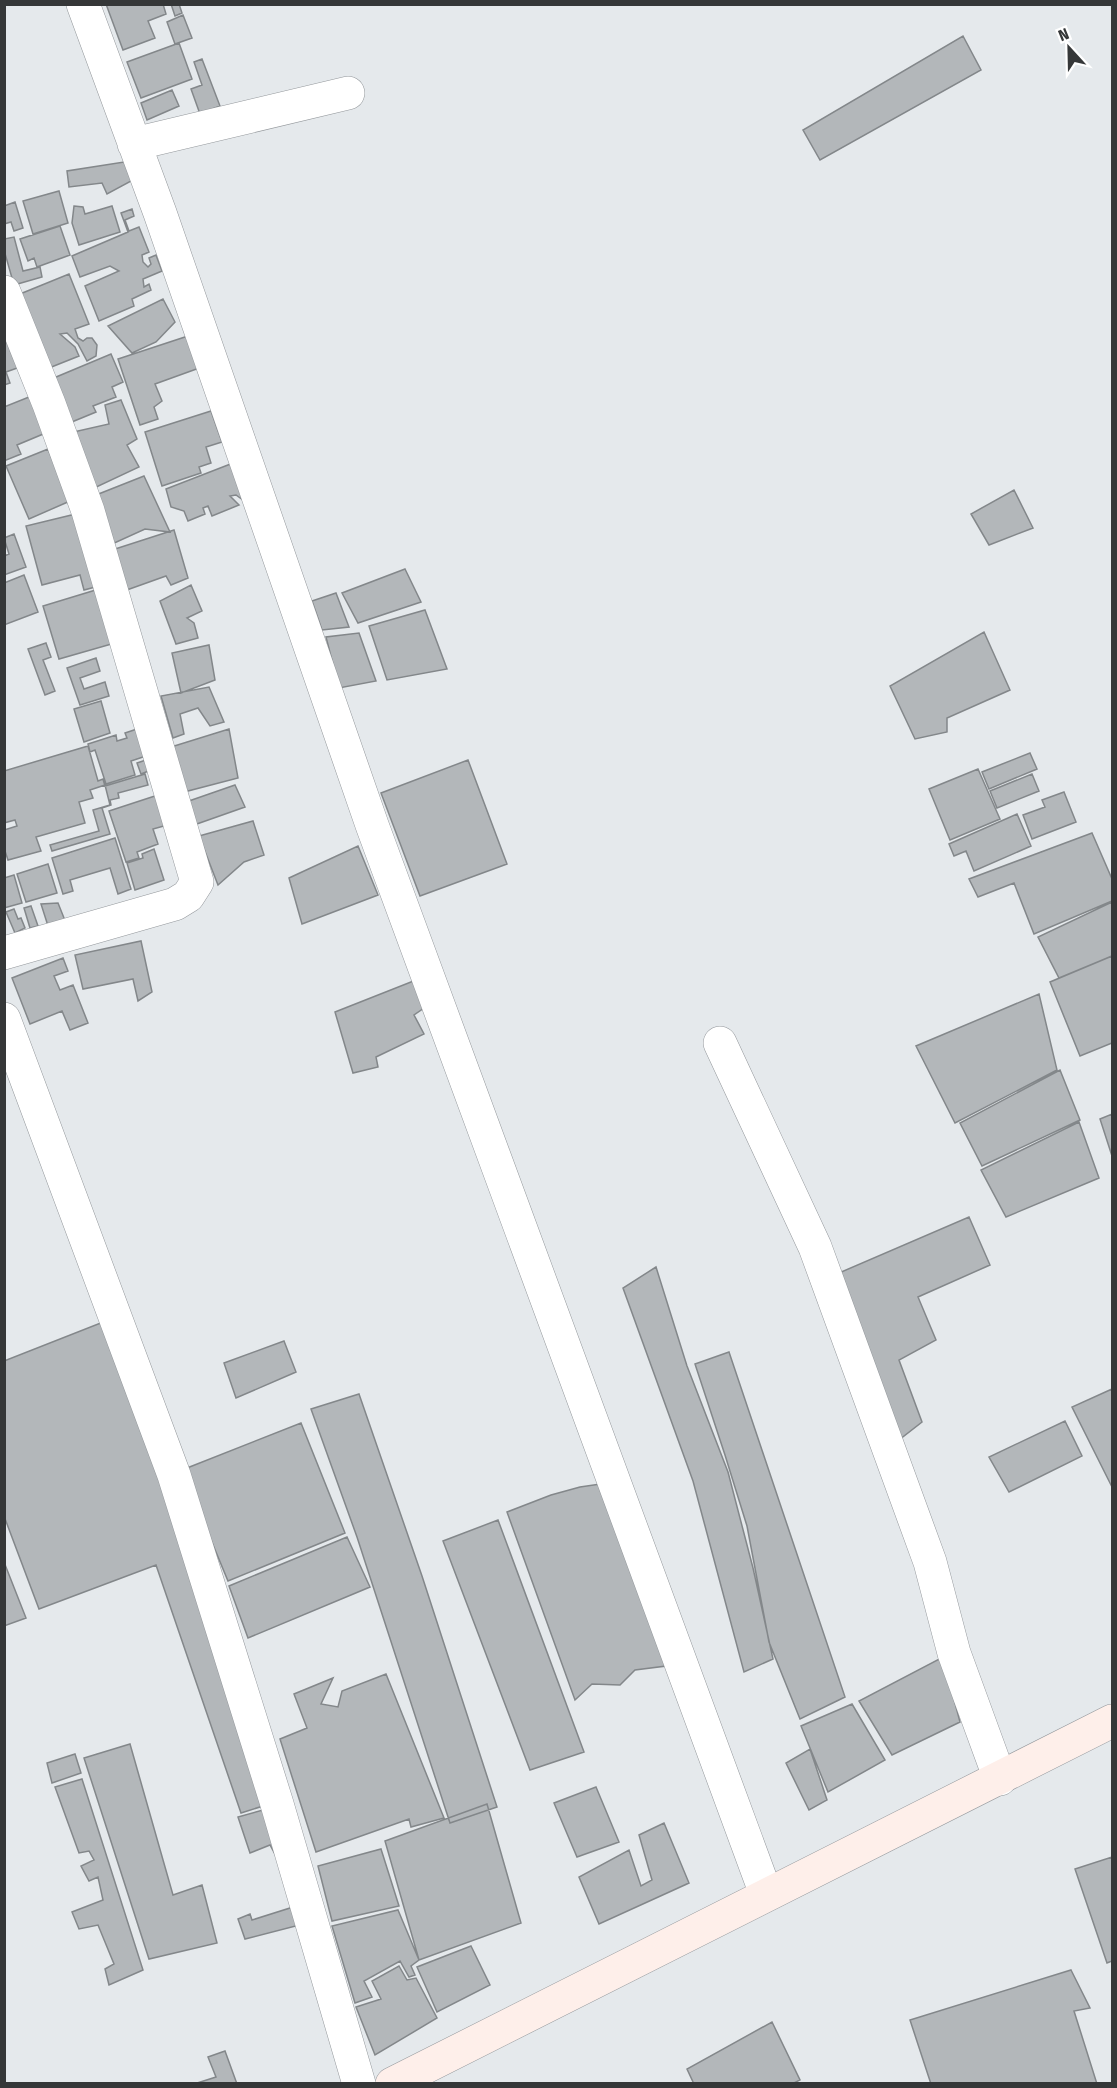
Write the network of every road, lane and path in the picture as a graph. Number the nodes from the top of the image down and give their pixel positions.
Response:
1 (83, 4) edge
2 (348, 93) dead end
3 (134, 144) junction
4 (4, 292) edge
5 (4, 953) edge
6 (4, 1019) edge
7 (720, 1043) dead end
8 (1113, 1720) edge
9 (1000, 1779) junction
10 (766, 1894) junction
11 (359, 2084) edge
12 (392, 2084) edge

1 - 3 street
2 - 3 street
3 - 10 street
4 - 5 street
6 - 11 street
7 - 9 street
8 - 9 main road
9 - 10 main road
10 - 12 main road

